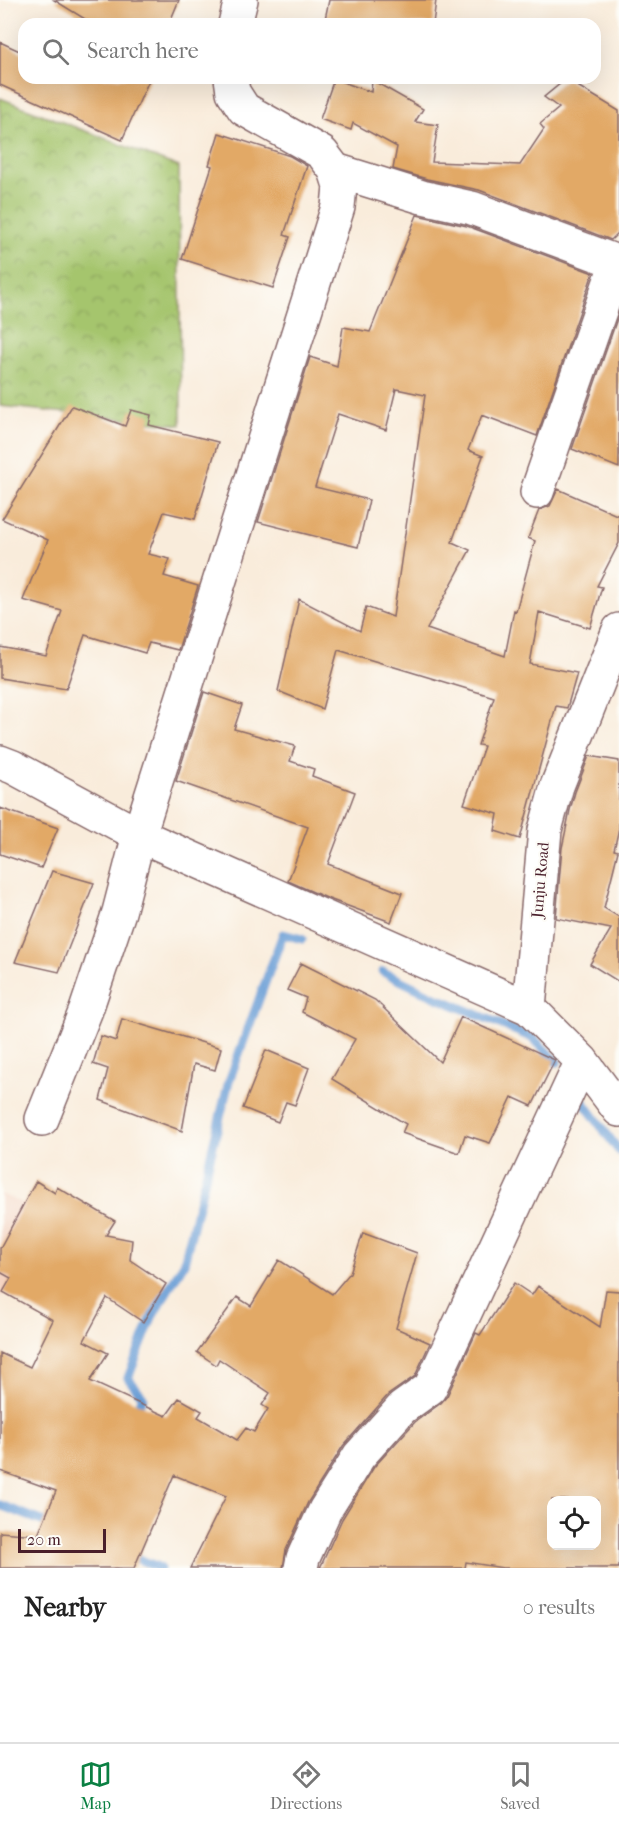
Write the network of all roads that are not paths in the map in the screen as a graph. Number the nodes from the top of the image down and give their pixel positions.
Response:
1 (241, 0) edge
2 (236, 18) edge
3 (232, 84) edge
4 (335, 170) junction
5 (618, 262) edge
6 (537, 492) dead end
7 (619, 630) edge
8 (0, 762) edge
9 (139, 835) junction
10 (529, 1008) junction
11 (582, 1061) junction
12 (619, 1110) edge
13 (42, 1119) dead end
14 (301, 1568) edge

1 - 2 street
3 - 4 street
4 - 5 street
4 - 9 street
5 - 6 street
7 - 10 street, Junju Road
8 - 9 street
9 - 10 street
9 - 13 street
10 - 11 street
11 - 12 street
11 - 14 street

